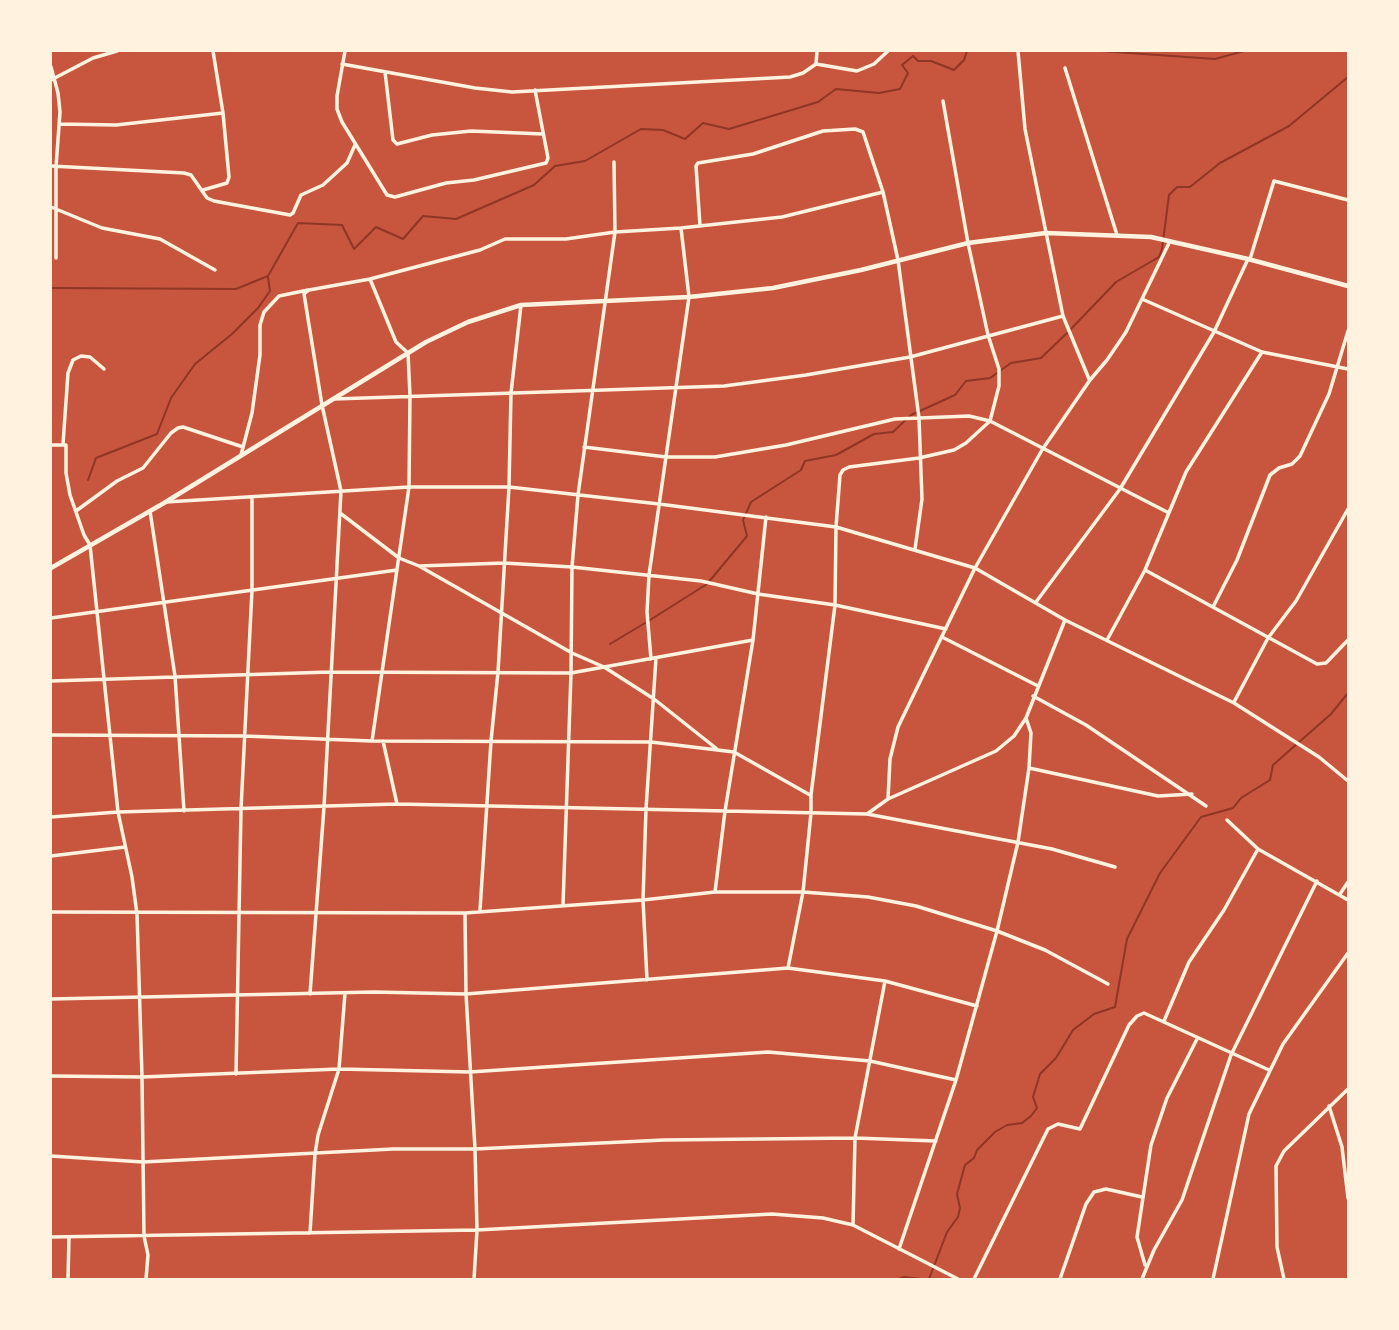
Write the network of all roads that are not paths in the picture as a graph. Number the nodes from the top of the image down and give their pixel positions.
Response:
1 (117, 51) edge
2 (213, 51) edge
3 (345, 51) edge
4 (817, 51) edge
5 (888, 51) edge
6 (1018, 52) edge
7 (342, 64) junction
8 (817, 64) junction
9 (51, 66) edge
10 (1065, 68) dead end
11 (385, 72) junction
12 (52, 79) edge
13 (535, 90) junction
14 (943, 101) dead end
15 (223, 113) junction
16 (59, 124) junction
17 (543, 134) junction
18 (355, 145) junction
19 (614, 162) dead end
20 (53, 166) edge
21 (202, 190) junction
22 (883, 192) junction
23 (1348, 200) edge
24 (51, 207) edge
25 (56, 209) junction
26 (700, 226) junction
27 (681, 228) junction
28 (615, 232) junction
29 (1046, 233) junction
30 (1117, 235) junction
31 (1170, 241) junction
32 (968, 243) junction
33 (56, 257) dead end
34 (1249, 259) junction
35 (898, 260) junction
36 (215, 270) dead end
37 (370, 279) junction
38 (1348, 286) edge
39 (309, 290) junction
40 (689, 297) junction
41 (1142, 299) junction
42 (606, 300) junction
43 (521, 305) junction
44 (1063, 316) junction
45 (1348, 331) edge
46 (1214, 332) junction
47 (988, 335) junction
48 (1262, 352) junction
49 (408, 353) junction
50 (910, 357) junction
51 (1338, 367) junction
52 (104, 369) dead end
53 (1348, 369) edge
54 (1090, 380) junction
55 (677, 386) junction
56 (592, 390) junction
57 (511, 393) junction
58 (410, 396) junction
59 (332, 399) junction
60 (322, 405) junction
61 (919, 418) junction
62 (990, 421) junction
63 (63, 444) junction
64 (51, 445) edge
65 (243, 447) junction
66 (584, 447) junction
67 (1042, 450) junction
68 (241, 455) junction
69 (666, 457) junction
70 (919, 458) junction
71 (409, 487) junction
72 (509, 487) junction
73 (1120, 489) junction
74 (341, 491) junction
75 (578, 495) junction
76 (252, 497) junction
77 (164, 503) junction
78 (659, 503) junction
79 (1348, 509) edge
80 (76, 511) junction
81 (150, 511) junction
82 (340, 513) junction
83 (1169, 513) junction
84 (766, 517) junction
85 (836, 527) junction
86 (90, 545) junction
87 (915, 549) junction
88 (398, 558) junction
89 (504, 563) junction
90 (419, 566) junction
91 (572, 566) junction
92 (51, 568) edge
93 (975, 568) junction
94 (397, 570) junction
95 (1145, 570) junction
96 (649, 575) junction
97 (336, 578) junction
98 (252, 590) junction
99 (758, 594) junction
100 (165, 602) junction
101 (1036, 602) junction
102 (835, 605) junction
103 (1213, 607) junction
104 (98, 612) junction
105 (501, 613) junction
106 (51, 618) edge
107 (1065, 620) junction
108 (946, 629) junction
109 (942, 637) junction
110 (1268, 638) junction
111 (753, 640) junction
112 (1107, 640) junction
113 (1348, 640) edge
114 (572, 653) junction
115 (654, 658) junction
116 (604, 667) junction
117 (381, 671) junction
118 (330, 672) junction
119 (247, 673) junction
120 (498, 673) junction
121 (571, 674) junction
122 (175, 676) junction
123 (103, 680) junction
124 (51, 681) edge
125 (1038, 686) junction
126 (1033, 696) junction
127 (653, 699) junction
128 (1234, 703) junction
129 (1026, 718) junction
130 (111, 734) junction
131 (51, 735) edge
132 (179, 735) junction
133 (244, 736) junction
134 (326, 739) junction
135 (372, 741) junction
136 (383, 741) junction
137 (491, 741) junction
138 (568, 741) junction
139 (650, 742) junction
140 (719, 750) junction
141 (734, 752) junction
142 (1029, 768) junction
143 (1348, 781) edge
144 (1192, 794) junction
145 (811, 795) junction
146 (888, 799) junction
147 (397, 804) junction
148 (1206, 806) dead end
149 (324, 807) junction
150 (486, 807) junction
151 (566, 807) junction
152 (241, 809) junction
153 (646, 809) junction
154 (725, 810) junction
155 (184, 811) junction
156 (118, 812) junction
157 (811, 813) junction
158 (867, 814) junction
159 (51, 817) edge
160 (1227, 820) dead end
161 (1018, 842) junction
162 (125, 847) junction
163 (1258, 849) junction
164 (51, 856) edge
165 (1115, 867) dead end
166 (1317, 881) junction
167 (1348, 882) edge
168 (715, 892) junction
169 (803, 892) junction
170 (1340, 894) junction
171 (643, 900) junction
172 (1348, 900) edge
173 (563, 905) junction
174 (480, 911) junction
175 (51, 912) edge
176 (465, 913) junction
177 (137, 914) junction
178 (238, 914) junction
179 (317, 914) junction
180 (997, 931) junction
181 (1348, 954) edge
182 (788, 968) junction
183 (647, 980) junction
184 (885, 982) junction
185 (1108, 984) dead end
186 (345, 993) junction
187 (310, 994) junction
188 (466, 995) junction
189 (236, 996) junction
190 (139, 998) junction
191 (51, 999) edge
192 (977, 1006) junction
193 (1163, 1022) junction
194 (1197, 1039) junction
195 (1231, 1055) junction
196 (870, 1061) junction
197 (339, 1069) junction
198 (1269, 1070) junction
199 (470, 1072) junction
200 (236, 1074) junction
201 (51, 1076) edge
202 (142, 1077) junction
203 (956, 1080) junction
204 (1348, 1089) edge
205 (1329, 1107) junction
206 (855, 1138) junction
207 (936, 1142) junction
208 (1348, 1146) edge
209 (1342, 1147) junction
210 (475, 1149) junction
211 (315, 1154) junction
212 (51, 1156) edge
213 (144, 1162) junction
214 (1142, 1197) junction
215 (1348, 1198) edge
216 (853, 1225) junction
217 (477, 1230) junction
218 (310, 1233) junction
219 (144, 1236) junction
220 (51, 1237) edge
221 (69, 1237) junction
222 (899, 1250) junction
223 (1146, 1268) junction
224 (68, 1279) edge
225 (146, 1279) edge
226 (474, 1279) edge
227 (958, 1279) edge
228 (974, 1279) edge
229 (1060, 1279) edge
230 (1142, 1279) edge
231 (1213, 1279) edge
232 (1284, 1279) edge

1 - 12 street
2 - 15 street
3 - 7 street
4 - 8 street
5 - 8 street
6 - 29 street
7 - 11 street
7 - 18 street
8 - 13 street
9 - 12 street
10 - 30 street
11 - 13 street
11 - 17 street
12 - 16 street
13 - 17 street
14 - 32 street
15 - 16 street
15 - 21 street
16 - 20 street
17 - 18 street
18 - 21 street
19 - 28 street
20 - 21 street
20 - 25 street
22 - 26 street
22 - 26 street
22 - 35 street
23 - 34 street
24 - 25 street
25 - 33 street
25 - 36 street
26 - 27 street
27 - 28 street
27 - 40 street
28 - 37 street
28 - 42 street
29 - 30 street
29 - 32 street
29 - 44 street
30 - 31 street
31 - 34 street
31 - 41 street
32 - 35 street
32 - 47 street
34 - 38 street
34 - 46 street
35 - 40 street
35 - 50 street
37 - 39 street
37 - 49 street
39 - 60 street
39 - 65 street
40 - 42 street
40 - 55 street
41 - 46 street
41 - 54 street
42 - 43 street
42 - 56 street
43 - 49 street
43 - 57 street
44 - 47 street
44 - 54 street
45 - 51 street
46 - 48 street
46 - 73 street
47 - 50 street
47 - 62 street
48 - 51 street
48 - 83 street
49 - 58 street
49 - 59 street
50 - 55 street
50 - 61 street
51 - 53 street
51 - 103 street
52 - 63 street
54 - 67 street
55 - 56 street
55 - 69 street
56 - 57 street
56 - 66 street
57 - 58 street
57 - 72 street
58 - 59 street
58 - 71 street
59 - 60 street
60 - 68 street
60 - 74 street
61 - 62 street
61 - 69 street
61 - 70 street
62 - 67 street
62 - 70 street
63 - 64 street
63 - 80 street
65 - 68 street
65 - 80 street
66 - 69 street
66 - 75 street
67 - 73 street
67 - 93 street
68 - 77 street
69 - 78 street
70 - 85 street
70 - 87 street
71 - 72 street
71 - 74 street
71 - 88 street
72 - 75 street
72 - 89 street
73 - 83 street
73 - 101 street
74 - 76 street
74 - 82 street
75 - 78 street
75 - 91 street
76 - 77 street
76 - 98 street
77 - 81 street
78 - 84 street
78 - 96 street
79 - 110 street
80 - 86 street
81 - 86 street
81 - 100 street
82 - 88 street
82 - 97 street
83 - 95 street
84 - 85 street
84 - 99 street
85 - 87 street
85 - 102 street
86 - 92 street
86 - 104 street
87 - 93 street
88 - 90 street
88 - 94 street
89 - 90 street
89 - 91 street
89 - 105 street
90 - 105 street
91 - 96 street
91 - 114 street
93 - 101 street
93 - 108 street
94 - 97 street
94 - 117 street
95 - 103 street
95 - 112 street
96 - 99 street
96 - 115 street
97 - 98 street
97 - 118 street
98 - 100 street
98 - 119 street
99 - 102 street
99 - 111 street
100 - 104 street
100 - 122 street
101 - 107 street
102 - 108 street
102 - 145 street
103 - 110 street
104 - 106 street
104 - 123 street
105 - 114 street
105 - 120 street
107 - 112 street
107 - 125 street
108 - 109 street
109 - 125 street
109 - 146 street
110 - 113 street
110 - 128 street
111 - 115 street
111 - 141 street
112 - 128 street
114 - 116 street
114 - 121 street
115 - 116 street
115 - 127 street
116 - 121 street
116 - 127 street
117 - 118 street
117 - 120 street
117 - 135 street
118 - 119 street
118 - 134 street
119 - 122 street
119 - 133 street
120 - 121 street
120 - 137 street
121 - 138 street
122 - 123 street
122 - 132 street
123 - 124 street
123 - 130 street
125 - 126 street
126 - 129 street
126 - 144 street
127 - 139 street
127 - 140 street
128 - 143 street
129 - 142 street
129 - 146 street
130 - 131 street
130 - 132 street
130 - 156 street
132 - 133 street
132 - 155 street
133 - 134 street
133 - 152 street
134 - 135 street
134 - 149 street
135 - 136 street
136 - 137 street
136 - 147 street
137 - 138 street
137 - 150 street
138 - 139 street
138 - 151 street
139 - 140 street
139 - 153 street
140 - 141 street
141 - 145 street
141 - 154 street
142 - 144 street
142 - 161 street
144 - 148 street
145 - 157 street
146 - 158 street
147 - 149 street
147 - 150 street
149 - 152 street
149 - 179 street
150 - 151 street
150 - 174 street
151 - 153 street
151 - 173 street
152 - 155 street
152 - 178 street
153 - 154 street
153 - 171 street
154 - 157 street
154 - 168 street
155 - 156 street
156 - 159 street
156 - 162 street
157 - 158 street
157 - 169 street
158 - 161 street
160 - 163 street
161 - 165 street
161 - 180 street
162 - 164 street
162 - 177 street
163 - 166 street
163 - 193 street
166 - 170 street
166 - 195 street
167 - 170 street
168 - 169 street
168 - 171 street
169 - 180 street
169 - 182 street
170 - 172 street
171 - 173 street
171 - 183 street
173 - 174 street
174 - 176 street
175 - 177 street
176 - 179 street
176 - 188 street
177 - 178 street
177 - 190 street
178 - 179 street
178 - 189 street
179 - 187 street
180 - 185 street
180 - 192 street
181 - 198 street
182 - 183 street
182 - 184 street
183 - 188 street
184 - 192 street
184 - 196 street
186 - 187 street
186 - 188 street
186 - 197 street
187 - 189 street
188 - 199 street
189 - 190 street
189 - 200 street
190 - 191 street
190 - 202 street
192 - 203 street
193 - 194 street
193 - 228 street
194 - 195 street
194 - 214 street
195 - 198 street
195 - 223 street
196 - 199 street
196 - 203 street
196 - 206 street
197 - 199 street
197 - 200 street
197 - 211 street
198 - 231 street
199 - 210 street
200 - 202 street
201 - 202 street
202 - 213 street
203 - 207 street
204 - 205 street
205 - 209 street
205 - 232 street
206 - 207 street
206 - 210 street
206 - 216 street
207 - 222 street
208 - 209 street
209 - 215 street
210 - 211 street
210 - 217 street
211 - 213 street
211 - 218 street
212 - 213 street
213 - 219 street
214 - 223 street
214 - 229 street
216 - 217 street
216 - 222 street
217 - 218 street
217 - 226 street
218 - 219 street
219 - 221 street
219 - 225 street
220 - 221 street
221 - 224 street
222 - 227 street
223 - 230 street

